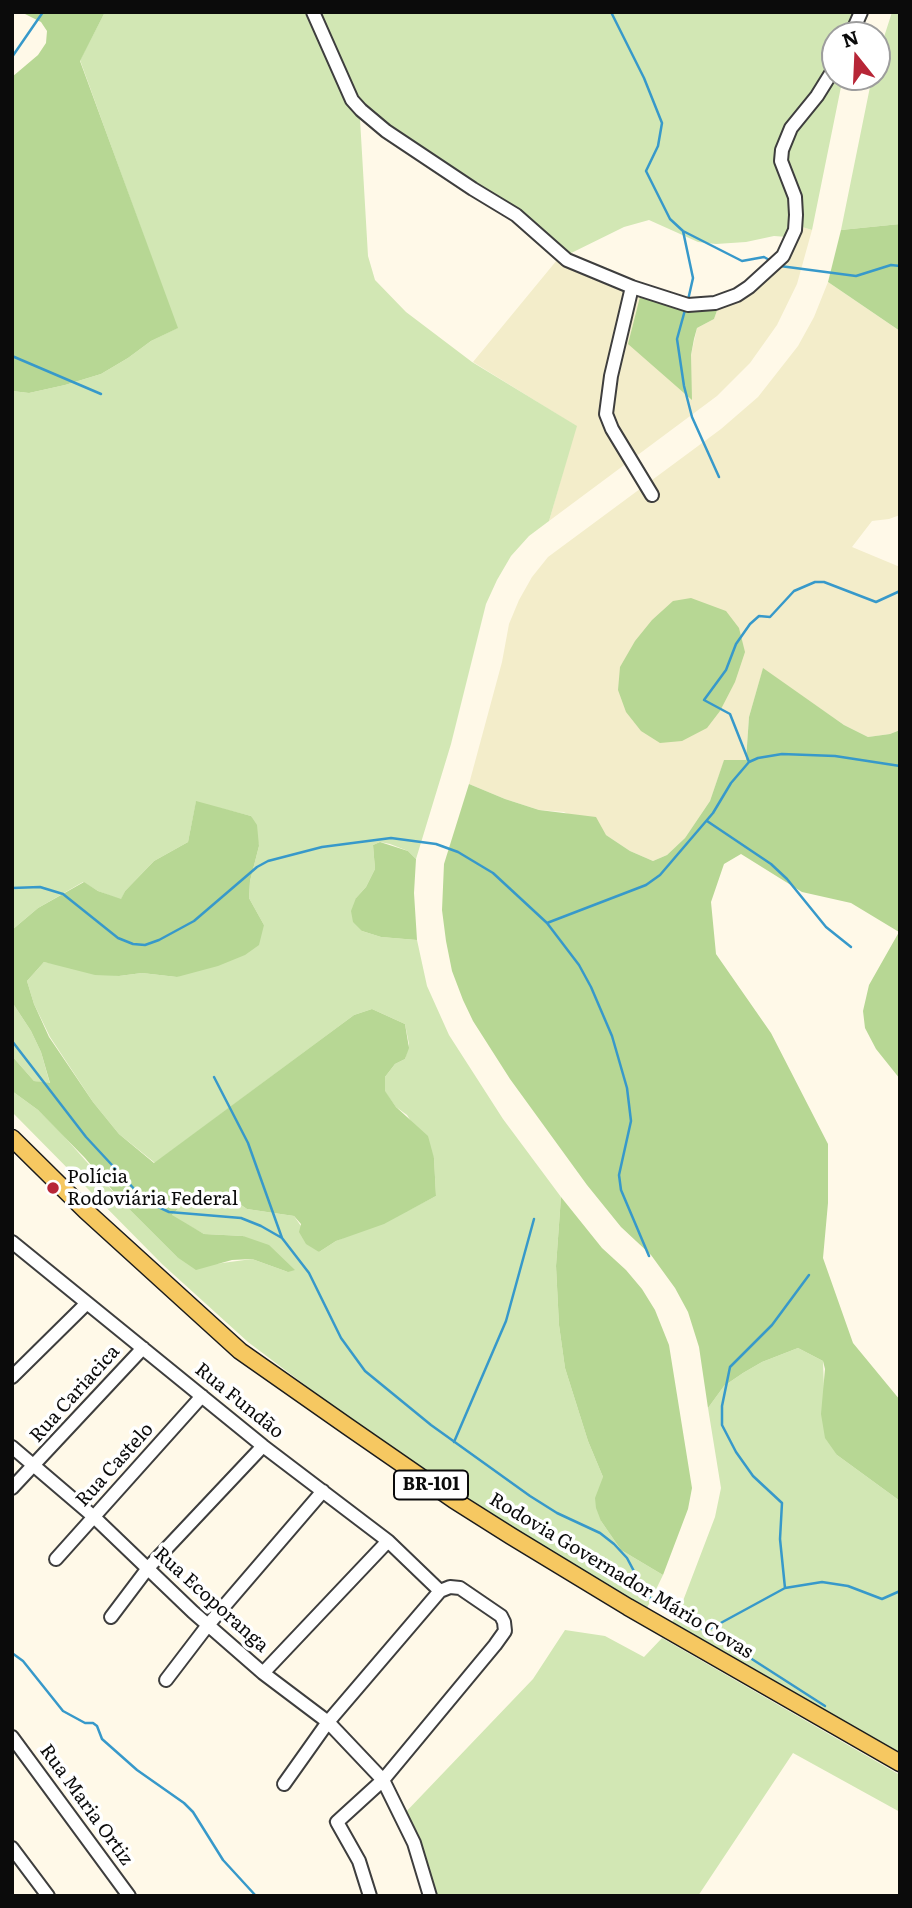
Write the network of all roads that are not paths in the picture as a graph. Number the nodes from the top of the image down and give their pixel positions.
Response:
1 (313, 12) edge
2 (821, 89) edge
3 (632, 287) junction
4 (652, 495) dead end
5 (12, 1138) edge
6 (15, 1250) edge
7 (87, 1303) junction
8 (143, 1348) junction
9 (12, 1377) edge
10 (202, 1396) junction
11 (263, 1446) junction
12 (12, 1447) edge
13 (35, 1466) junction
14 (12, 1488) edge
15 (323, 1491) junction
16 (94, 1517) junction
17 (388, 1541) junction
18 (56, 1559) dead end
19 (148, 1568) junction
20 (443, 1590) junction
21 (111, 1617) dead end
22 (208, 1625) junction
23 (263, 1673) junction
24 (166, 1681) dead end
25 (328, 1722) junction
26 (12, 1737) edge
27 (900, 1763) edge
28 (383, 1780) junction
29 (284, 1784) dead end
30 (12, 1848) edge
31 (48, 1896) edge
32 (129, 1896) edge
33 (370, 1896) edge
34 (430, 1896) edge

1 - 3 street
2 - 3 street
3 - 4 street
5 - 27 main road, Rodovia Governador Mário Covas / BR-101
6 - 7 street, Rua Fundão
7 - 8 street, Rua Fundão
7 - 9 street
8 - 10 street, Rua Fundão
8 - 13 street, Rua Cariacica
10 - 11 street, Rua Fundão
10 - 16 street, Rua Castelo
11 - 15 street, Rua Fundão
11 - 19 street
12 - 13 street, Rua Ecoporanga
13 - 14 street, Rua Cariacica
13 - 16 street, Rua Ecoporanga
15 - 17 street, Rua Fundão
15 - 22 street
16 - 18 street, Rua Castelo
16 - 19 street, Rua Ecoporanga
17 - 20 street, Rua Fundão
17 - 23 street
19 - 21 street
19 - 22 street, Rua Ecoporanga
20 - 25 street
20 - 28 street
22 - 23 street, Rua Ecoporanga
22 - 24 street
23 - 25 street, Rua Ecoporanga
25 - 28 street, Rua Ecoporanga
25 - 29 street
26 - 32 street, Rua Maria Ortiz
28 - 33 street
28 - 34 street, Rua Ecoporanga
30 - 31 street

